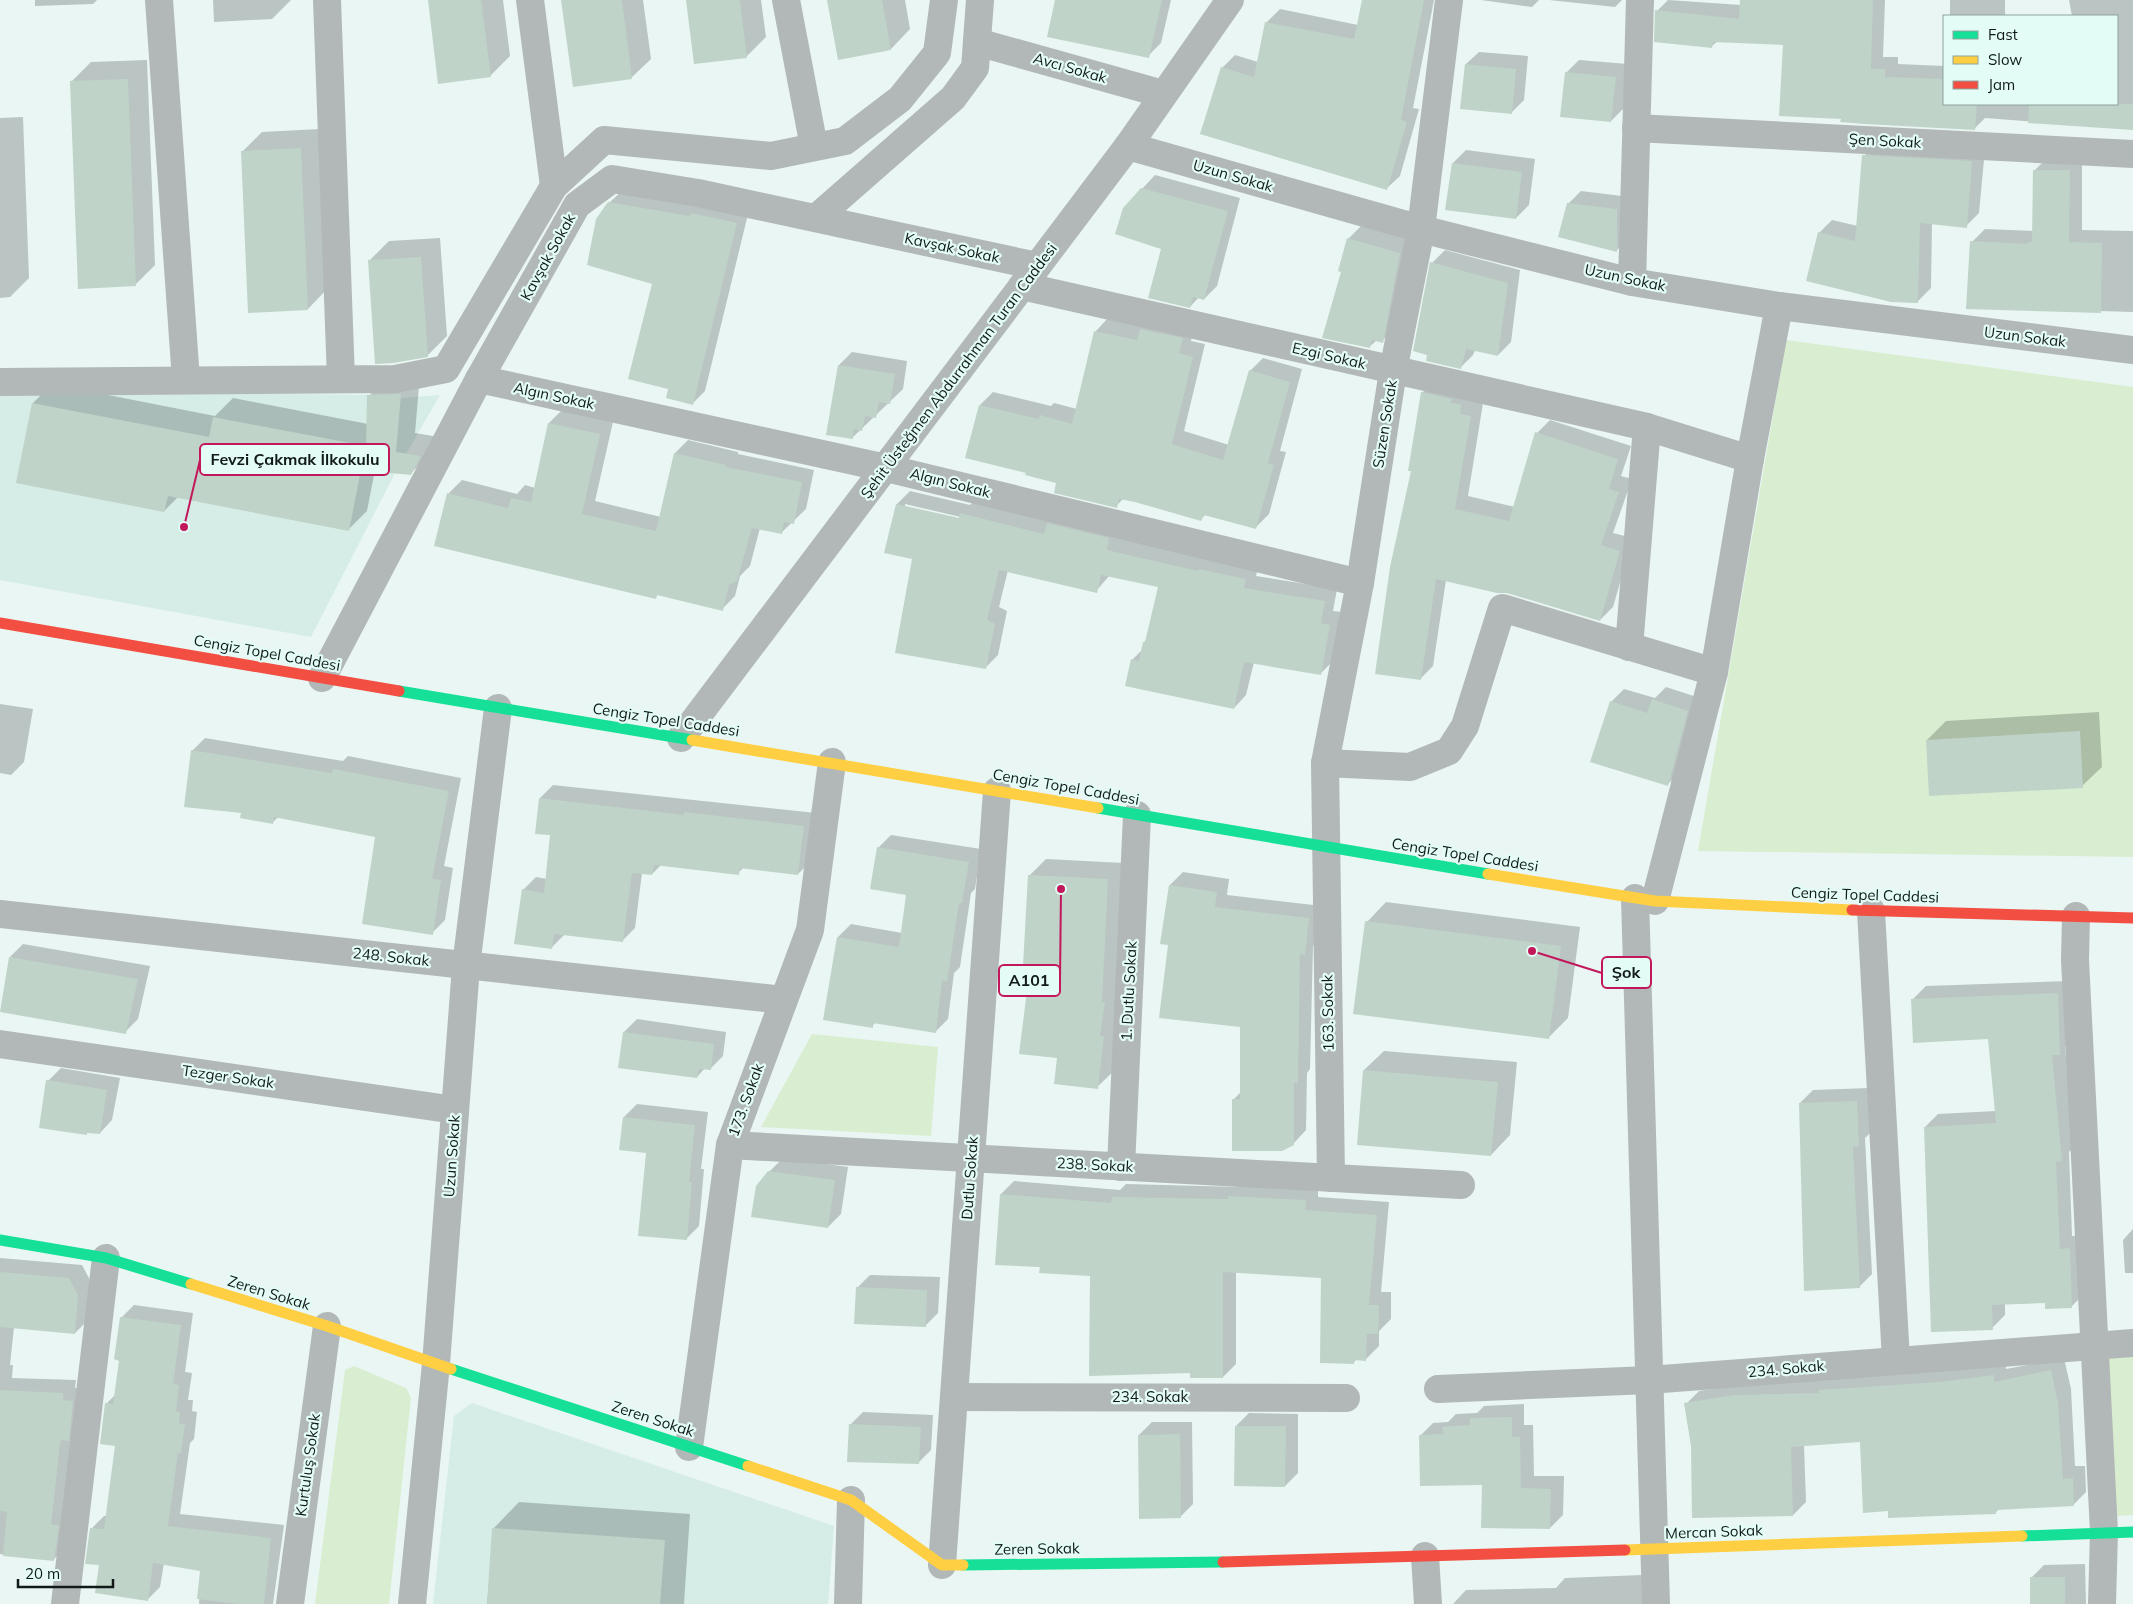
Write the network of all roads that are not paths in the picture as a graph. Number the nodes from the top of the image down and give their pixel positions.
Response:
1 (159, 0) edge
2 (327, 0) edge
3 (530, 0) edge
4 (786, 0) edge
5 (944, 0) edge
6 (980, 0) edge
7 (1230, 0) edge
8 (1450, 0) edge
9 (1640, 0) edge
10 (977, 42) junction
11 (1164, 94) junction
12 (1636, 128) junction
13 (1128, 146) junction
14 (814, 147) junction
15 (2133, 154) edge
16 (554, 186) junction
17 (816, 218) junction
18 (1421, 229) junction
19 (1030, 276) junction
20 (1632, 282) junction
21 (1779, 306) junction
22 (2133, 350) edge
23 (1394, 370) junction
24 (342, 379) junction
25 (479, 379) junction
26 (186, 380) junction
27 (0, 382) edge
28 (1647, 427) junction
29 (1750, 459) junction
30 (886, 468) junction
31 (1360, 583) junction
32 (0, 623) edge
33 (1629, 646) junction
34 (1714, 672) junction
35 (322, 678) junction
36 (498, 708) junction
37 (681, 738) junction
38 (832, 762) junction
39 (1325, 763) junction
40 (997, 791) junction
41 (1137, 814) junction
42 (1325, 848) junction
43 (1645, 900) junction
44 (1871, 910) junction
45 (0, 914) edge
46 (2076, 916) junction
47 (2133, 918) edge
48 (466, 966) junction
49 (783, 1000) junction
50 (0, 1044) edge
51 (455, 1110) junction
52 (730, 1145) junction
53 (971, 1158) junction
54 (1121, 1166) junction
55 (1331, 1178) junction
56 (1461, 1185) dead end
57 (0, 1240) edge
58 (106, 1258) junction
59 (327, 1326) junction
60 (2133, 1343) edge
61 (2095, 1345) junction
62 (1896, 1360) junction
63 (436, 1364) junction
64 (1649, 1380) junction
65 (1438, 1389) dead end
66 (954, 1397) junction
67 (1346, 1398) dead end
68 (689, 1446) junction
69 (851, 1500) junction
70 (2104, 1532) junction
71 (2133, 1532) edge
72 (1654, 1549) junction
73 (1425, 1556) junction
74 (1295, 1561) joint
75 (942, 1565) junction
76 (65, 1604) edge
77 (290, 1604) edge
78 (412, 1604) edge
79 (848, 1604) edge
80 (1428, 1604) edge
81 (1656, 1604) edge
82 (2102, 1604) edge

1 - 26 street
2 - 24 street
3 - 16 street
4 - 14 street
5 - 14 street
6 - 10 street
7 - 11 street, Şehit Üsteğmen Abdurrahman Turan Caddesi
8 - 18 street, Süzen Sokak
9 - 12 street
10 - 11 street, Avcı Sokak
10 - 17 street
11 - 13 street, Şehit Üsteğmen Abdurrahman Turan Caddesi
12 - 15 street, Şen Sokak
12 - 20 street
13 - 18 street, Uzun Sokak
13 - 19 street, Şehit Üsteğmen Abdurrahman Turan Caddesi
14 - 16 street
16 - 24 street
17 - 19 street, Kavşak Sokak
17 - 25 street, Kavşak Sokak
18 - 20 street, Uzun Sokak
18 - 23 street, Süzen Sokak
19 - 23 street, Ezgi Sokak
19 - 30 street, Şehit Üsteğmen Abdurrahman Turan Caddesi
20 - 21 street, Uzun Sokak
21 - 22 street, Uzun Sokak
21 - 29 street
23 - 28 street, Ezgi Sokak
23 - 31 street, Süzen Sokak
24 - 26 street
25 - 30 street, Algın Sokak
25 - 35 street, Kavşak Sokak
26 - 27 street
28 - 29 street, Ezgi Sokak
28 - 33 street
29 - 34 street
30 - 31 street, Algın Sokak
30 - 37 street, Şehit Üsteğmen Abdurrahman Turan Caddesi
31 - 39 street, Süzen Sokak
32 - 35 street, Cengiz Topel Caddesi
33 - 34 street
33 - 39 street
34 - 43 street
35 - 36 street, Cengiz Topel Caddesi
36 - 37 street, Cengiz Topel Caddesi
36 - 48 street, Uzun Sokak
37 - 38 street, Cengiz Topel Caddesi
38 - 40 street, Cengiz Topel Caddesi
38 - 49 street, 173. Sokak
39 - 42 street, Süzen Sokak
40 - 41 street, Cengiz Topel Caddesi
40 - 53 street, Dutlu Sokak
41 - 42 street, Cengiz Topel Caddesi
41 - 54 street, 1. Dutlu Sokak
42 - 43 street, Cengiz Topel Caddesi
42 - 55 street, 163. Sokak
43 - 44 street, Cengiz Topel Caddesi
43 - 64 street
44 - 46 street, Cengiz Topel Caddesi
44 - 62 street
45 - 48 street, 248. Sokak
46 - 47 street, Cengiz Topel Caddesi
46 - 61 street
48 - 49 street, 248. Sokak
48 - 51 street, Uzun Sokak
49 - 52 street, 173. Sokak
50 - 51 street, Tezger Sokak
51 - 63 street, Uzun Sokak
52 - 53 street, 238. Sokak
52 - 68 street, 173. Sokak
53 - 54 street, 238. Sokak
53 - 66 street, Dutlu Sokak
54 - 55 street, 238. Sokak
55 - 56 street, 238. Sokak
57 - 58 street, Zeren Sokak
58 - 59 street, Zeren Sokak
58 - 76 street
59 - 63 street, Zeren Sokak
59 - 77 street, Kurtuluş Sokak
60 - 61 street, 234. Sokak
61 - 62 street, 234. Sokak
61 - 70 street
62 - 64 street, 234. Sokak
63 - 68 street, Zeren Sokak
63 - 78 street, Uzun Sokak
64 - 65 street, 234. Sokak
64 - 72 street
66 - 67 street, 234. Sokak
66 - 75 street, Dutlu Sokak
68 - 69 street, Zeren Sokak
69 - 75 street, Zeren Sokak
69 - 79 street
70 - 71 street, Mercan Sokak
70 - 72 street, Mercan Sokak
70 - 82 street
72 - 73 street, Mercan Sokak
72 - 81 street
73 - 74 street, Mercan Sokak
73 - 80 street
74 - 75 street, Zeren Sokak

